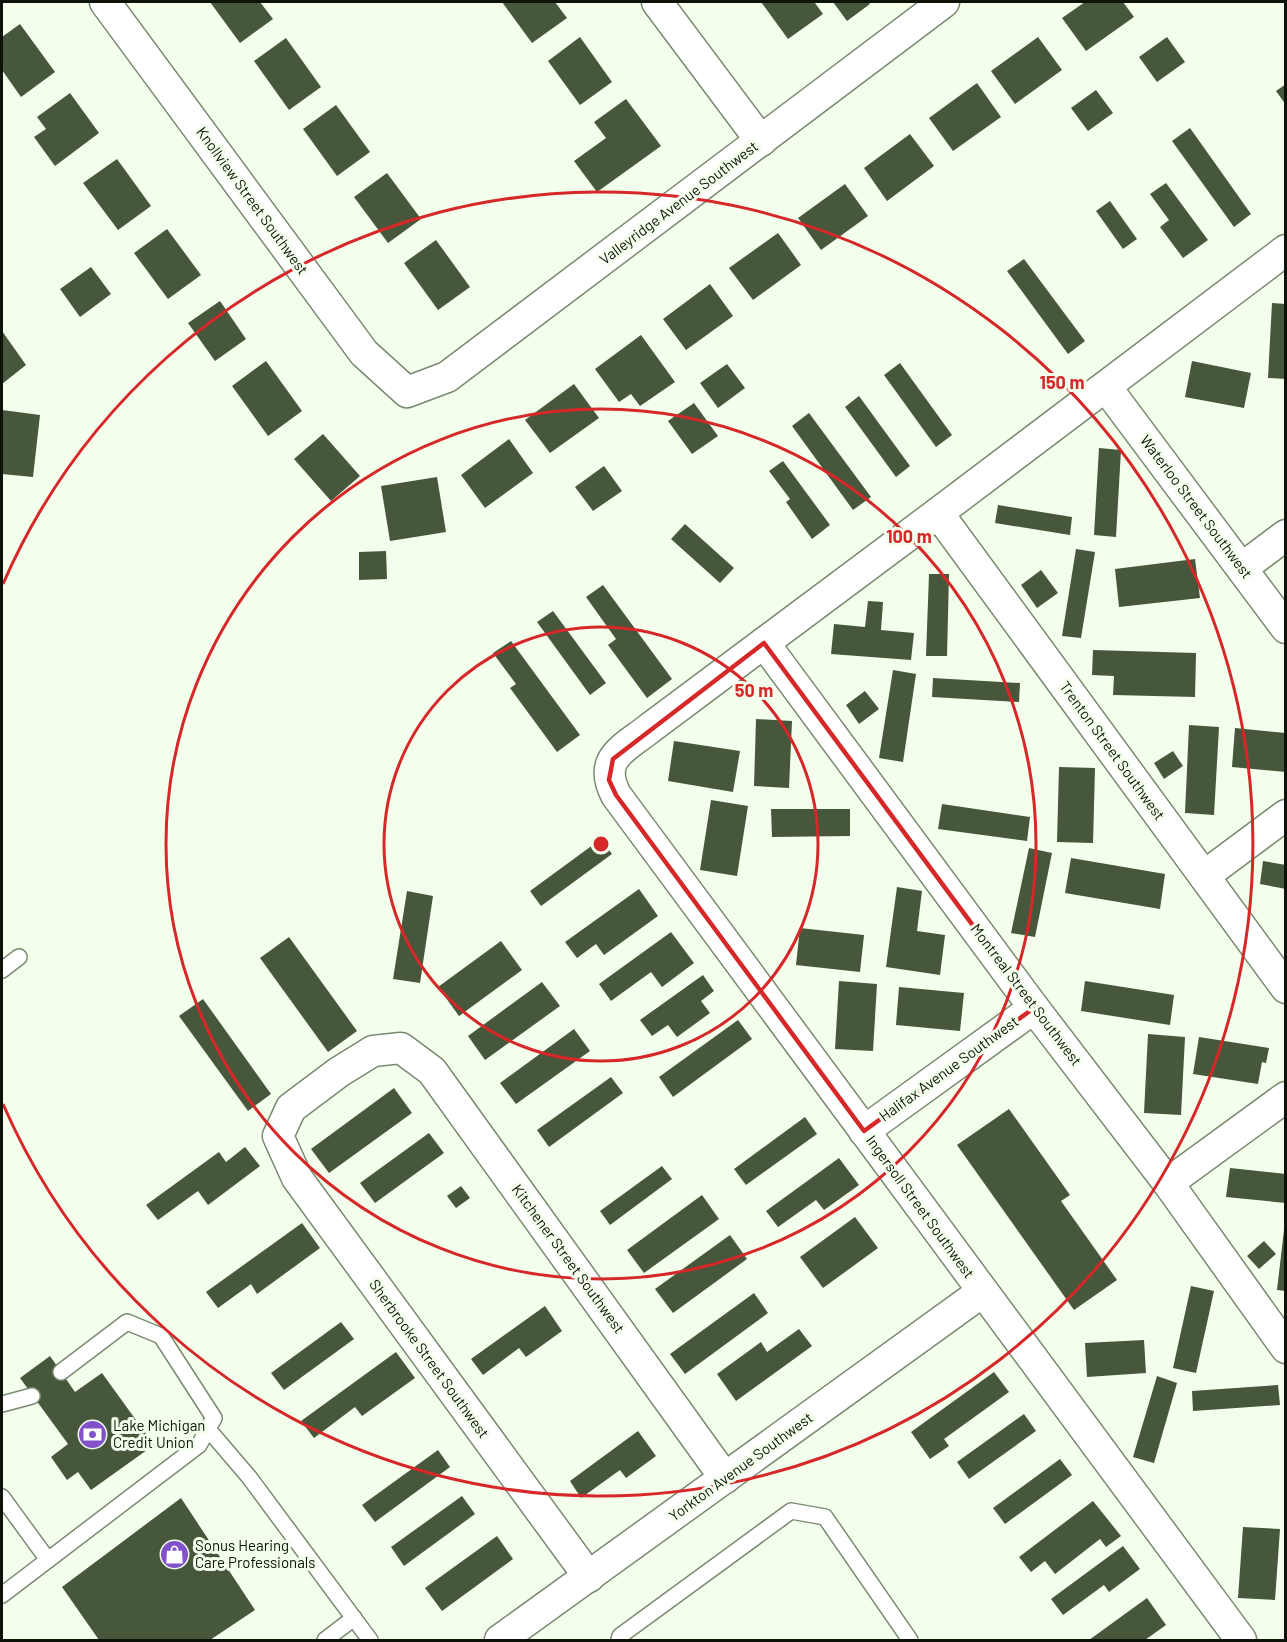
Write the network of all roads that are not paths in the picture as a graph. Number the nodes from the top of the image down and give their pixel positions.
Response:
1 (105, 2) edge
2 (657, 2) edge
3 (944, 2) edge
4 (761, 141) junction
5 (1286, 250) edge
6 (1106, 387) junction
7 (407, 392) joint
8 (938, 513) junction
9 (1286, 535) edge
10 (1242, 568) junction
11 (1286, 628) edge
12 (764, 643) junction
13 (1286, 815) edge
14 (1204, 876) junction
15 (19, 957) dead end
16 (2, 970) edge
17 (1286, 988) edge
18 (1034, 1008) junction
19 (401, 1048) joint
20 (1286, 1096) edge
21 (864, 1131) junction
22 (1168, 1182) junction
23 (982, 1292) junction
24 (1286, 1348) edge
25 (61, 1372) dead end
26 (32, 1396) dead end
27 (2, 1404) edge
28 (208, 1429) junction
29 (725, 1478) junction
30 (2, 1497) edge
31 (48, 1560) junction
32 (588, 1577) junction
33 (2, 1595) edge
34 (354, 1618) junction
35 (325, 1641) edge
36 (370, 1641) edge
37 (500, 1641) edge
38 (619, 1641) edge
39 (910, 1641) edge
40 (1240, 1641) edge

1 - 7 street, Knollview Street Southwest
2 - 4 street
3 - 4 street, Valleyridge Avenue Southwest
4 - 7 street, Valleyridge Avenue Southwest
5 - 6 street
6 - 8 street
6 - 10 street, Waterloo Street Southwest
8 - 12 street
8 - 14 street, Trenton Street Southwest
9 - 10 street
10 - 11 street, Waterloo Street Southwest
12 - 18 street, Montreal Street Southwest
12 - 21 street, Ingersoll Street Southwest
13 - 14 street
14 - 17 street, Trenton Street Southwest
15 - 16 lane
18 - 21 street, Halifax Avenue Southwest
18 - 22 street, Montreal Street Southwest
19 - 29 street, Kitchener Street Southwest
19 - 32 street, Sherbrooke Street Southwest
20 - 22 street
21 - 23 street, Ingersoll Street Southwest
22 - 24 street, Montreal Street Southwest
23 - 29 street, Yorkton Avenue Southwest
23 - 40 street, Ingersoll Street Southwest
25 - 28 lane
26 - 27 lane
28 - 31 lane
28 - 34 lane
29 - 32 street, Yorkton Avenue Southwest
30 - 31 lane
31 - 33 lane
32 - 37 street, Yorkton Avenue Southwest
34 - 35 lane
34 - 36 lane
38 - 39 lane

